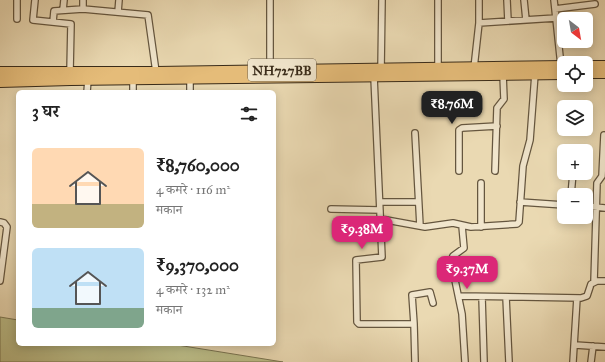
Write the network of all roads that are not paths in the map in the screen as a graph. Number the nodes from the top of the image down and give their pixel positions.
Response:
1 (17, 0) edge
2 (35, 0) edge
3 (64, 0) edge
4 (83, 0) edge
5 (119, 0) edge
6 (270, 0) edge
7 (382, 0) edge
8 (438, 0) edge
9 (479, 0) edge
10 (507, 0) edge
11 (524, 0) edge
12 (554, 0) edge
13 (595, 4) dead end
14 (83, 9) junction
15 (555, 9) junction
16 (63, 10) junction
17 (118, 12) junction
18 (556, 18) junction
19 (17, 19) dead end
20 (526, 20) junction
21 (508, 21) junction
22 (53, 22) junction
23 (479, 23) junction
24 (561, 56) edge
25 (593, 66) edge
26 (605, 66) edge
27 (438, 68) junction
28 (474, 68) junction
29 (557, 69) edge
30 (557, 70) edge
31 (70, 71) junction
32 (0, 72) edge
33 (156, 72) junction
34 (378, 73) junction
35 (593, 73) edge
36 (605, 73) edge
37 (270, 74) junction
38 (535, 74) junction
39 (503, 75) junction
40 (190, 78) junction
41 (88, 80) junction
42 (133, 80) junction
43 (0, 82) edge
44 (87, 90) edge
45 (133, 90) edge
46 (190, 90) edge
47 (497, 126) junction
48 (415, 133) dead end
49 (604, 135) edge
50 (459, 171) dead end
51 (495, 171) dead end
52 (481, 183) dead end
53 (380, 202) junction
54 (418, 202) junction
55 (520, 202) junction
56 (557, 205) edge
57 (593, 207) edge
58 (596, 207) junction
59 (605, 208) edge
60 (331, 209) dead end
61 (380, 210) junction
62 (381, 219) junction
63 (0, 222) edge
64 (420, 226) junction
65 (462, 226) junction
66 (481, 227) junction
67 (0, 281) edge
68 (605, 281) edge
69 (594, 282) junction
70 (459, 296) junction
71 (482, 297) junction
72 (506, 297) junction
73 (577, 298) junction
74 (432, 303) dead end
75 (414, 324) junction
76 (575, 345) junction
77 (593, 346) junction
78 (605, 347) edge
79 (415, 362) edge
80 (465, 362) edge
81 (484, 362) edge
82 (509, 362) edge
83 (573, 362) edge
84 (591, 362) edge

1 - 19 street
2 - 22 street
3 - 16 street
4 - 14 street
5 - 17 street
6 - 37 street
7 - 34 street
8 - 27 street
9 - 23 street
10 - 21 street
11 - 20 street
12 - 15 street
13 - 15 street
14 - 16 street
14 - 17 street
15 - 18 street
16 - 22 street
17 - 33 street
18 - 20 street
18 - 24 street
20 - 21 street
21 - 23 street
22 - 31 street
23 - 28 street
25 - 26 highway
27 - 28 highway, NH727BB
27 - 34 highway, NH727BB
28 - 29 highway, NH727BB
30 - 38 highway, NH727BB
31 - 32 highway, NH727BB
31 - 33 highway, NH727BB
33 - 37 highway, NH727BB
34 - 37 highway, NH727BB
34 - 39 highway, NH727BB
34 - 53 street
35 - 36 highway
37 - 40 highway, NH727BB
38 - 39 highway, NH727BB
38 - 55 street
39 - 47 street
40 - 42 highway, NH727BB
40 - 46 street
41 - 42 highway, NH727BB
41 - 43 highway, NH727BB
41 - 44 street
42 - 45 street
47 - 50 street
47 - 51 street
48 - 54 street
49 - 58 street
52 - 66 street
53 - 54 street
53 - 61 street
54 - 64 street
55 - 56 street
55 - 66 street
57 - 58 street
58 - 59 street
58 - 69 street
60 - 61 street
61 - 62 street
62 - 64 street
62 - 75 street
63 - 67 street
64 - 65 street
65 - 66 street
65 - 70 street
68 - 69 street
69 - 73 street
70 - 71 street
70 - 80 street
71 - 72 street
71 - 81 street
72 - 73 street
72 - 82 street
73 - 76 street
74 - 75 street
75 - 79 street
76 - 77 street
76 - 83 street
77 - 78 street
77 - 84 street

